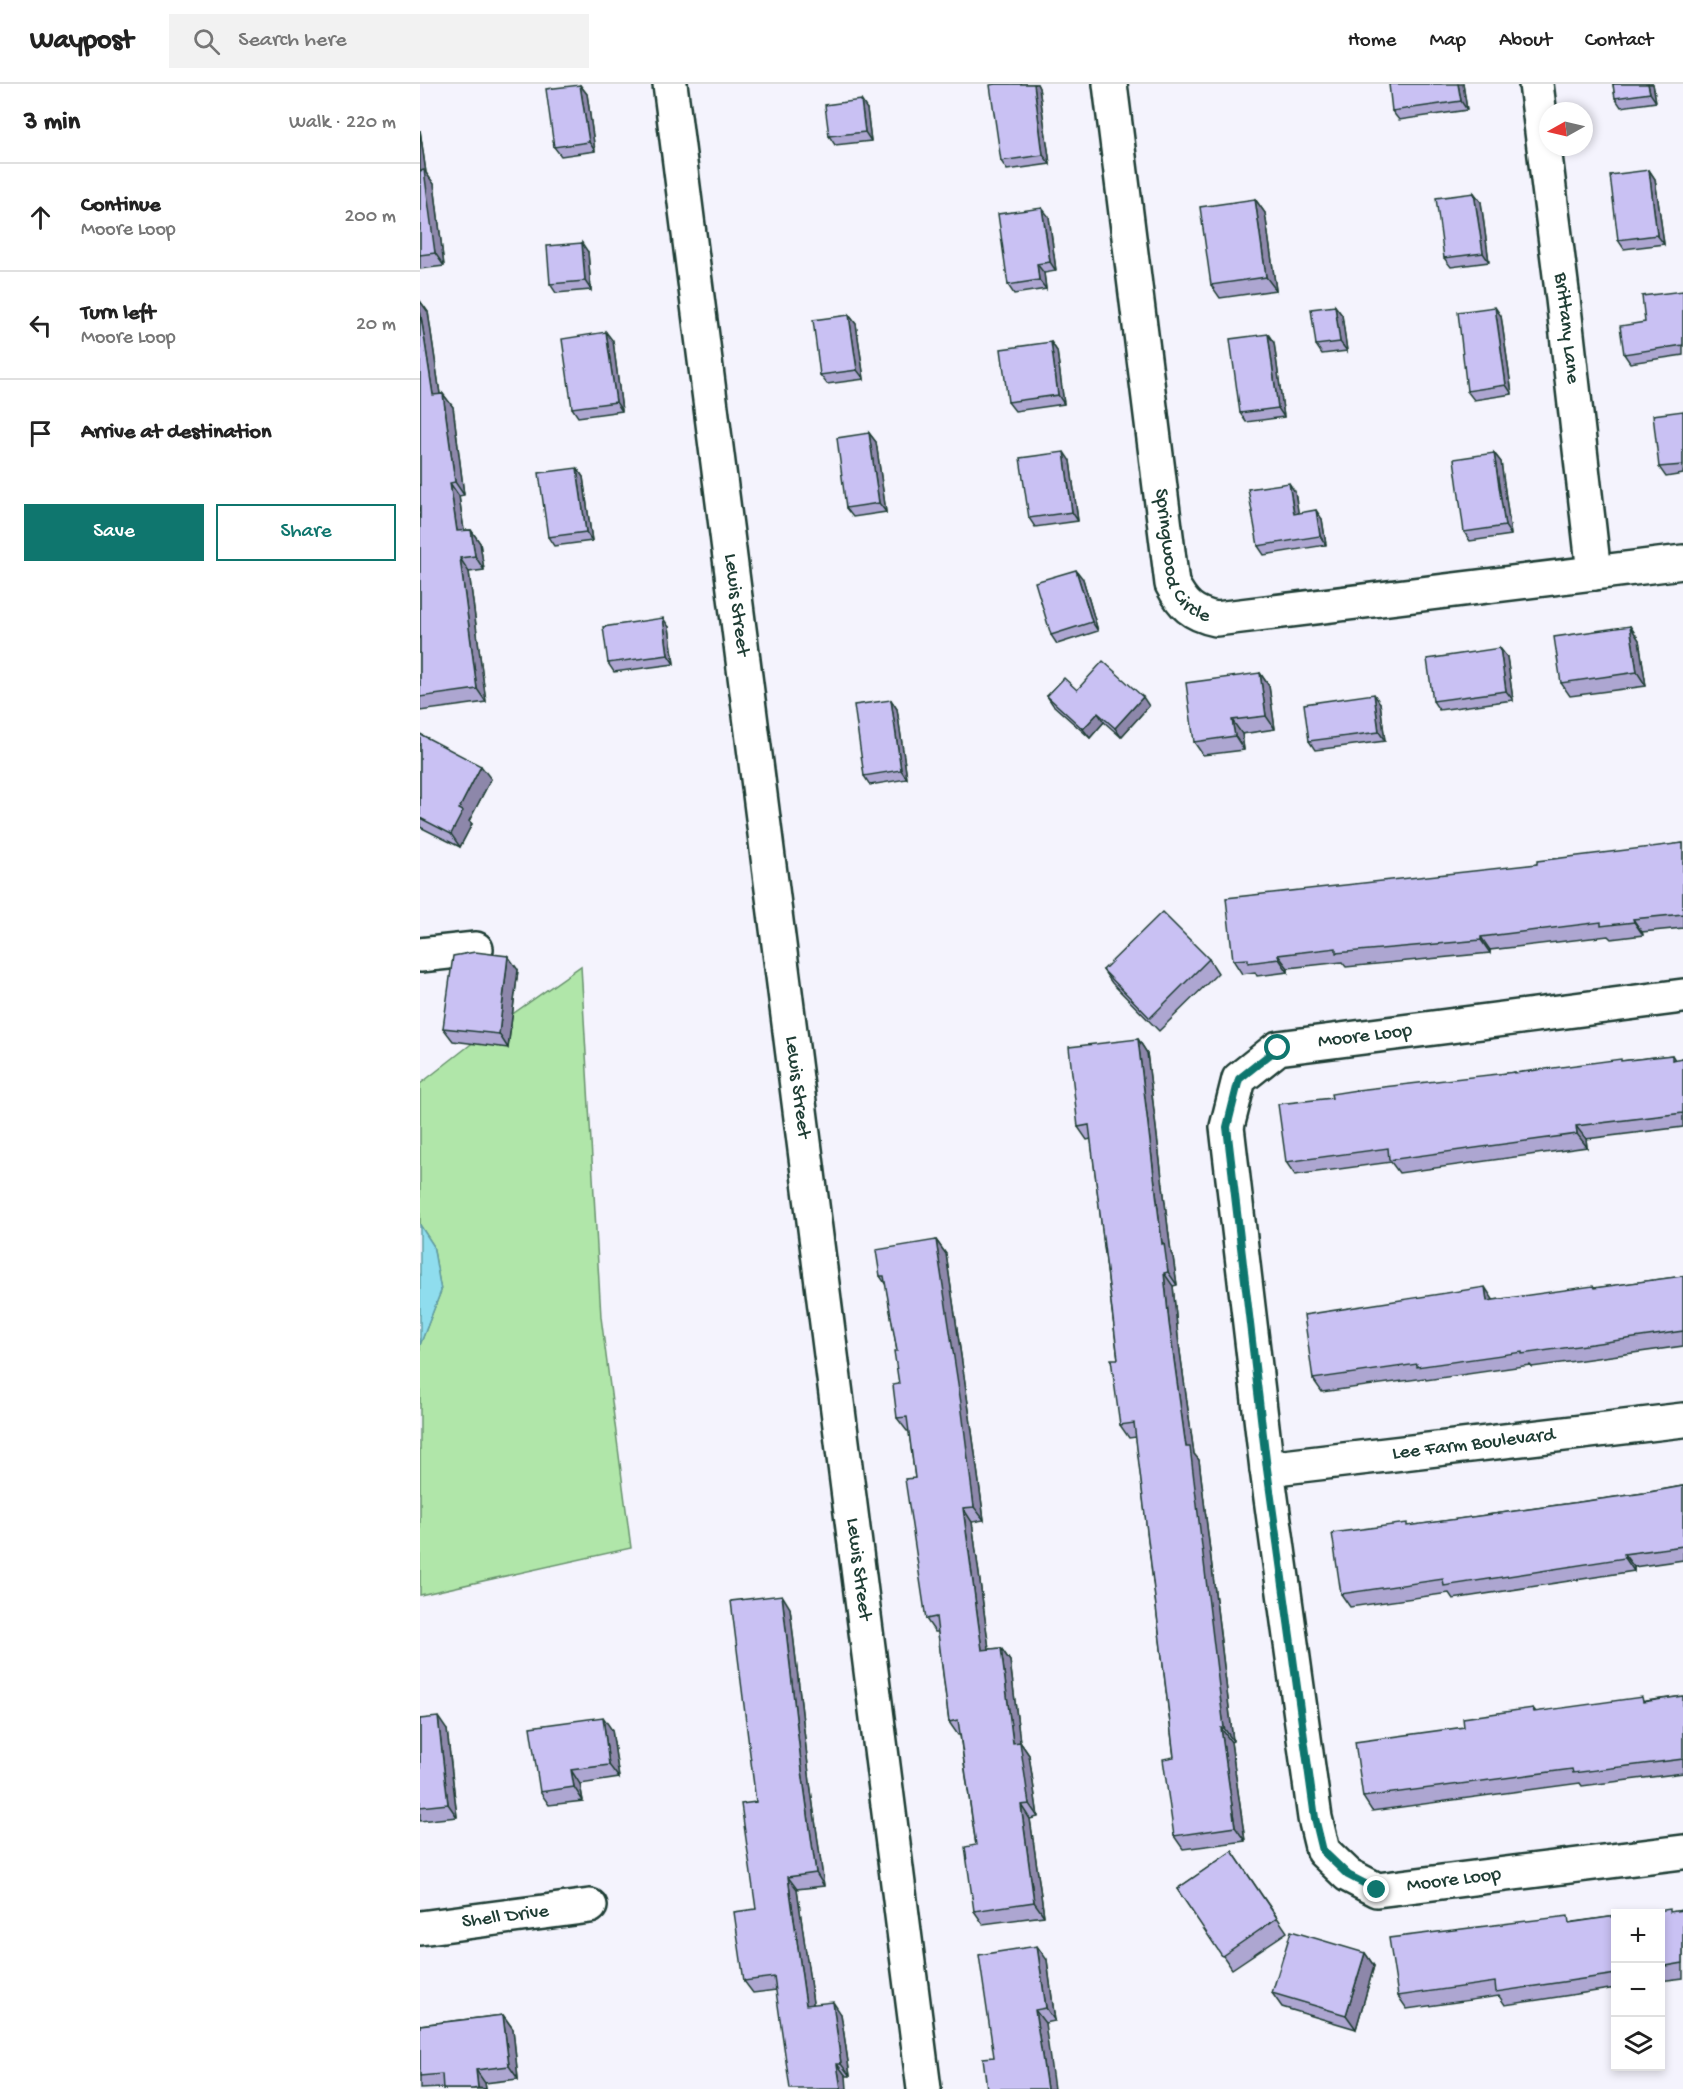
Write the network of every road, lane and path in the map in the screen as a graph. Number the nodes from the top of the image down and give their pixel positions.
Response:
1 (669, 84) edge
2 (1110, 84) edge
3 (1536, 84) edge
4 (1683, 562) edge
5 (1594, 573) junction
6 (476, 949) dead end
7 (420, 955) edge
8 (1683, 996) edge
9 (1683, 1420) edge
10 (1267, 1469) junction
11 (1683, 1852) edge
12 (590, 1906) dead end
13 (420, 1928) edge
14 (924, 2089) edge

1 - 14 street, Lewis Street
2 - 5 street, Springwood Circle
3 - 5 street, Brittany Lane
4 - 5 street, Springwood Circle
6 - 7 street
8 - 10 street, Moore Loop
9 - 10 street, Lee Farm Boulevard
10 - 11 street, Moore Loop
12 - 13 street, Shell Drive

